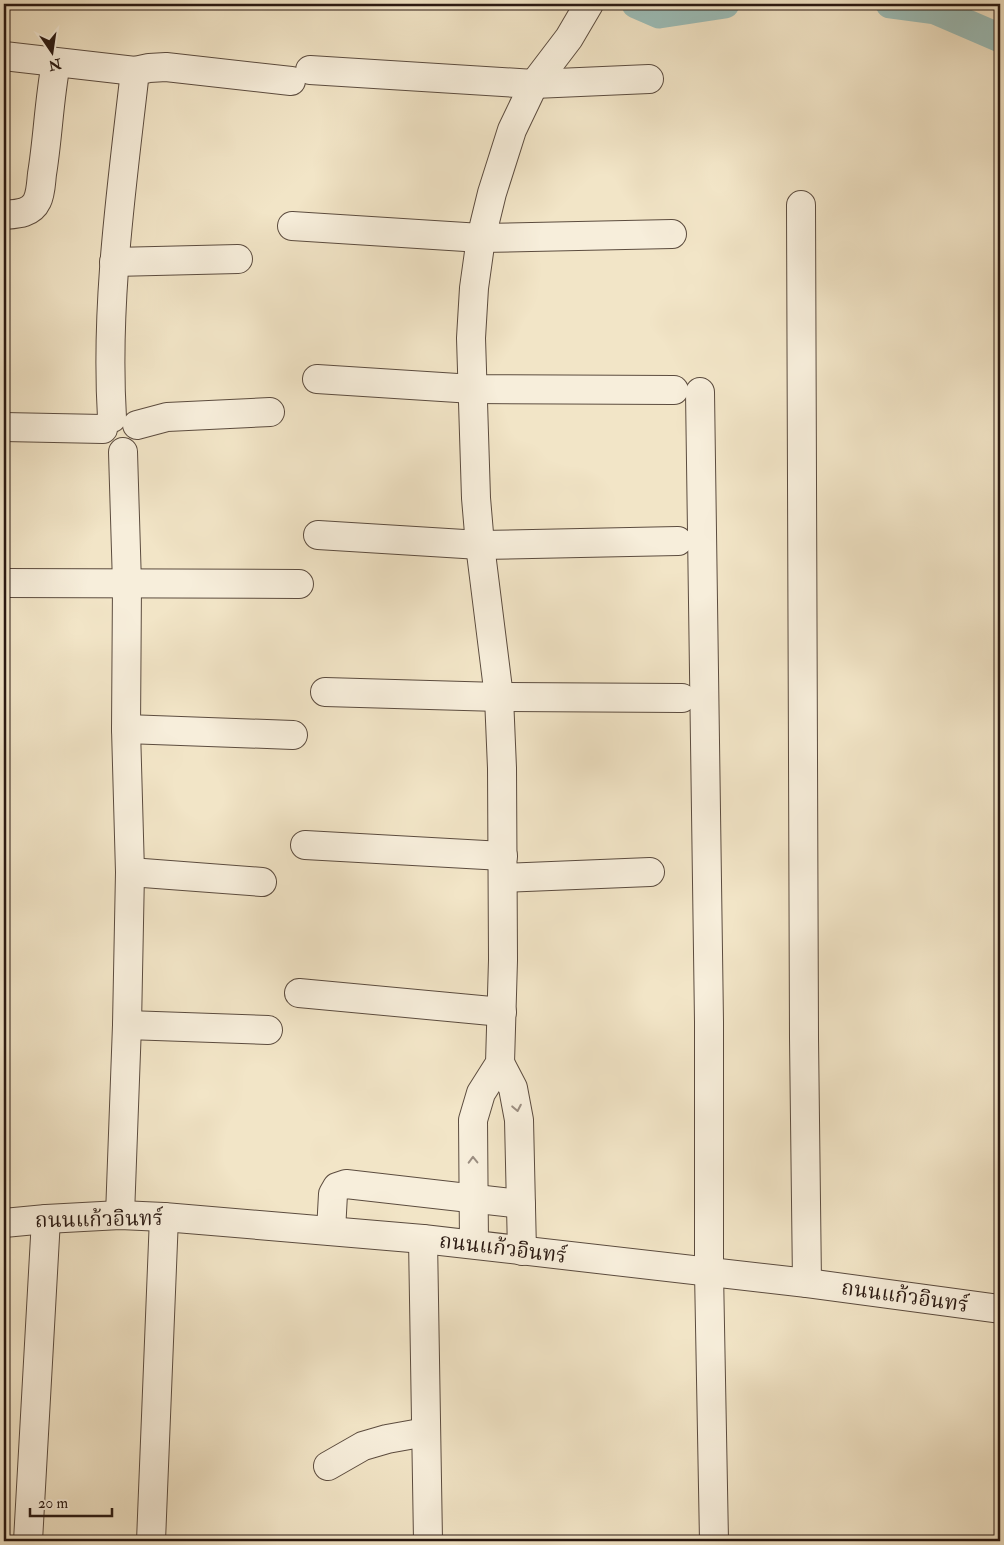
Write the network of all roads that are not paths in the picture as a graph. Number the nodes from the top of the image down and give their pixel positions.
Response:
1 (589, 4) edge
2 (4, 56) edge
3 (56, 63) junction
4 (135, 71) junction
5 (650, 79) dead end
6 (534, 84) junction
7 (801, 205) dead end
8 (4, 214) edge
9 (292, 226) dead end
10 (672, 234) dead end
11 (481, 238) junction
12 (238, 259) dead end
13 (114, 262) junction
14 (317, 379) dead end
15 (473, 389) junction
16 (270, 412) dead end
17 (118, 424) junction
18 (4, 427) edge
19 (318, 535) dead end
20 (678, 541) dead end
21 (480, 545) junction
22 (4, 583) edge
23 (127, 584) junction
24 (299, 584) dead end
25 (324, 692) dead end
26 (499, 697) junction
27 (682, 698) dead end
28 (126, 729) junction
29 (293, 734) dead end
30 (305, 846) dead end
31 (503, 867) junction
32 (130, 872) junction
33 (650, 872) dead end
34 (262, 882) dead end
35 (299, 993) dead end
36 (502, 1012) junction
37 (127, 1025) junction
38 (268, 1030) dead end
39 (500, 1063) junction
40 (474, 1200) junction
41 (521, 1204) junction
42 (120, 1215) junction
43 (164, 1217) junction
44 (46, 1218) junction
45 (4, 1223) edge
46 (331, 1231) junction
47 (423, 1239) junction
48 (474, 1244) junction
49 (522, 1250) junction
50 (709, 1272) junction
51 (807, 1283) junction
52 (1000, 1309) edge
53 (426, 1432) junction
54 (328, 1466) dead end
55 (28, 1541) edge
56 (151, 1541) edge
57 (428, 1541) edge
58 (714, 1541) edge

1 - 6 street
2 - 3 street
3 - 4 street
3 - 8 street
4 - 6 street
4 - 13 street
5 - 6 street
6 - 11 street
7 - 51 street
9 - 11 street
10 - 11 street
11 - 15 street
12 - 13 street
13 - 17 street
14 - 15 street
15 - 21 street
15 - 50 street
16 - 17 street
17 - 18 street
17 - 23 street
19 - 21 street
20 - 21 street
21 - 26 street
22 - 23 street
23 - 24 street
23 - 28 street
25 - 26 street
26 - 27 street
26 - 31 street
28 - 29 street
28 - 32 street
30 - 31 street
31 - 33 street
31 - 36 street
32 - 34 street
32 - 37 street
35 - 36 street
36 - 39 street
37 - 38 street
37 - 42 street
40 -> 39 street
39 -> 41 street
40 - 41 street
40 - 46 street
40 - 48 street
41 - 49 street
42 - 43 street, ถนนแก้วอินทร์
42 - 44 street, ถนนแก้วอินทร์
43 - 46 street, ถนนแก้วอินทร์
43 - 56 street
44 - 45 street, ถนนแก้วอินทร์
44 - 55 street
46 - 47 street, ถนนแก้วอินทร์
47 - 48 street, ถนนแก้วอินทร์
47 - 53 street
48 - 49 street, ถนนแก้วอินทร์
49 - 50 street, ถนนแก้วอินทร์
50 - 51 street, ถนนแก้วอินทร์
50 - 58 street
51 - 52 street, ถนนแก้วอินทร์
53 - 54 street
53 - 57 street

